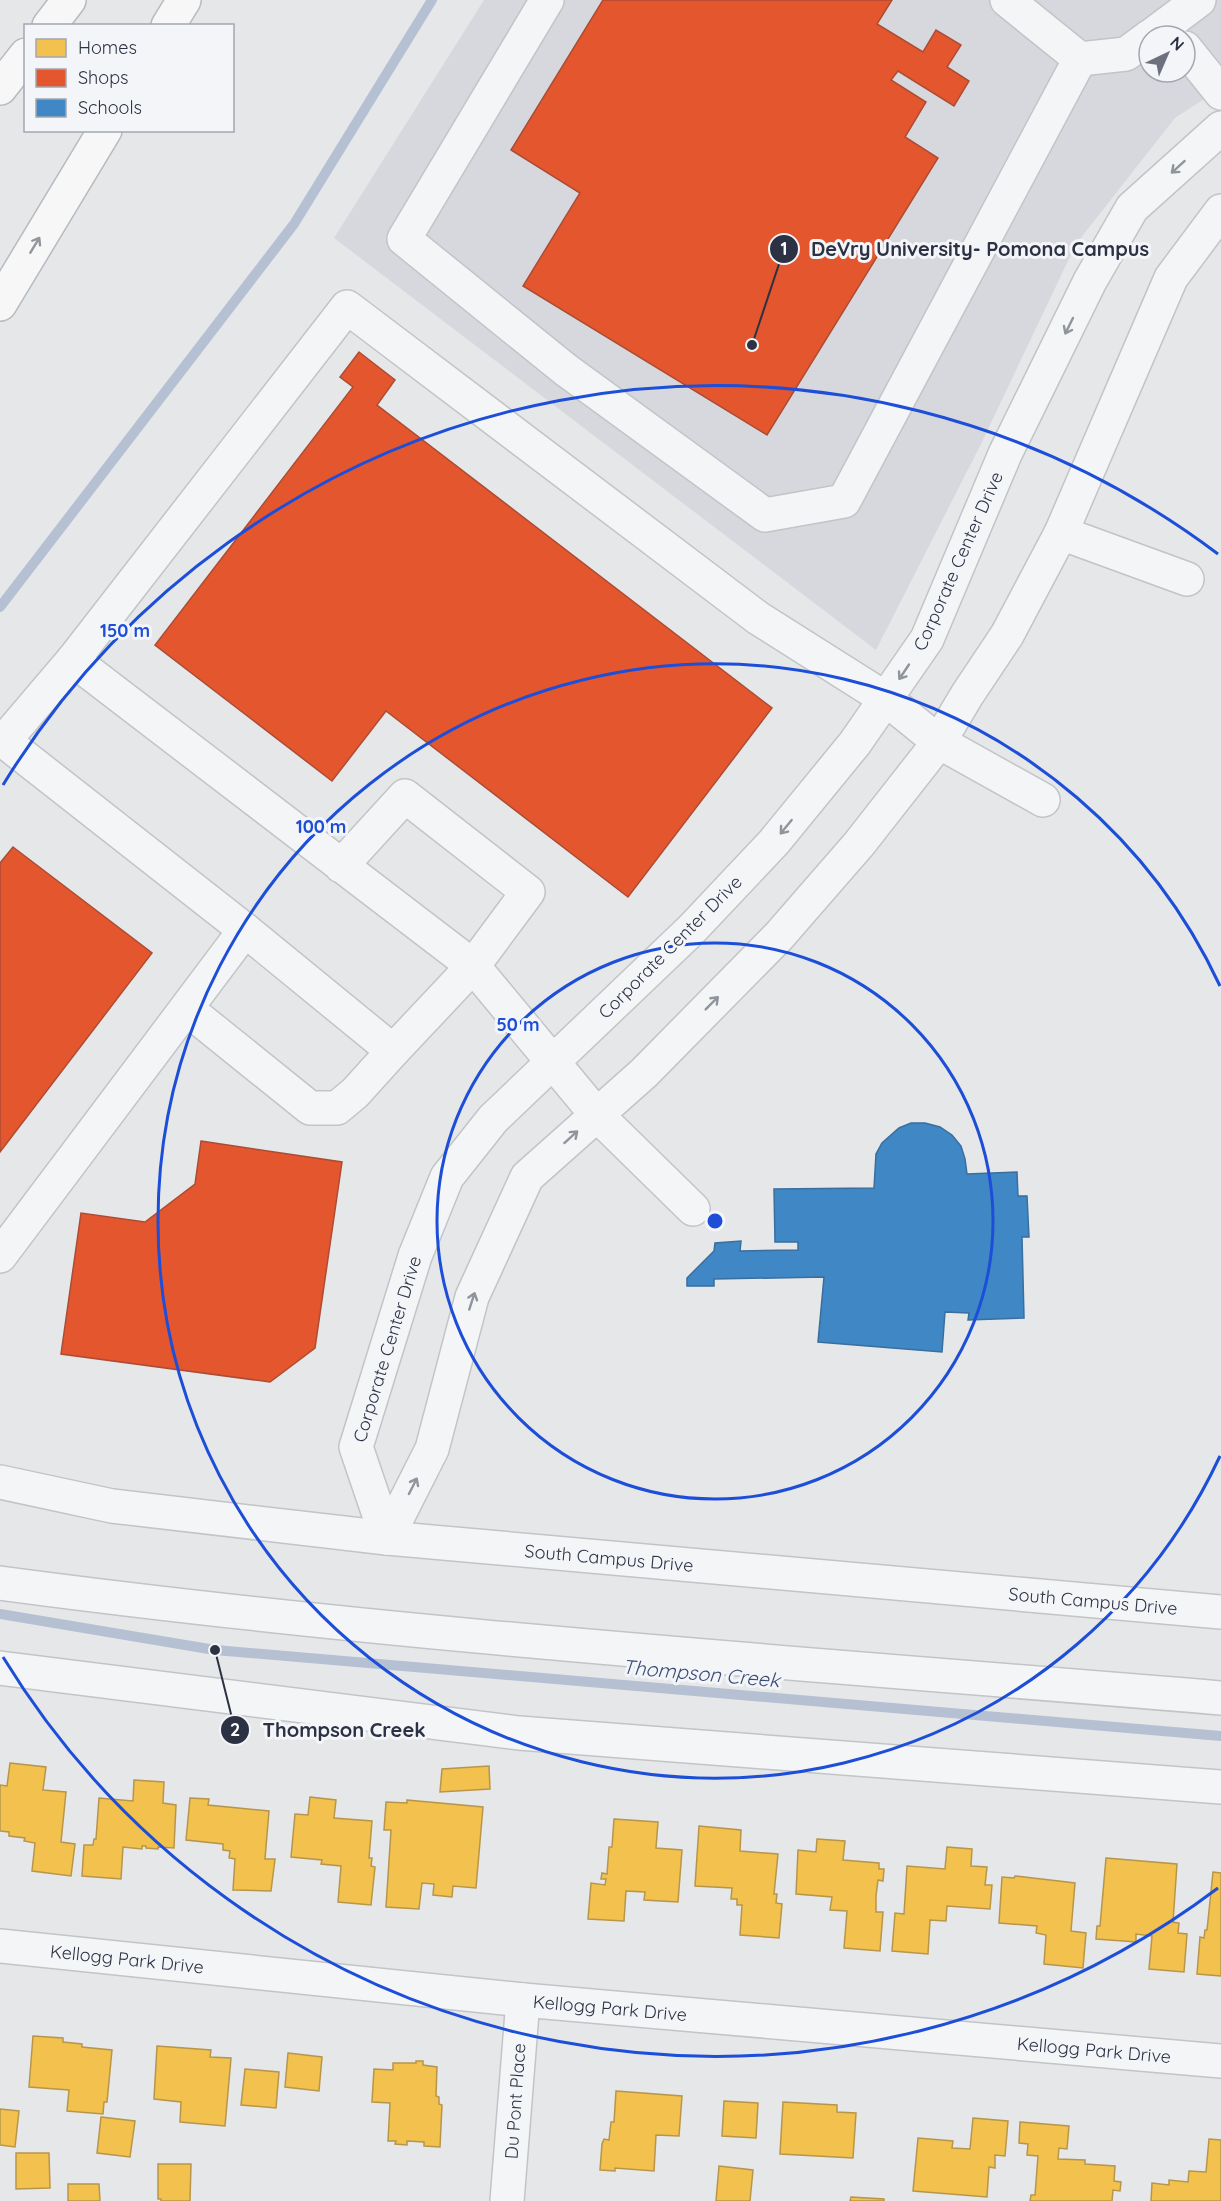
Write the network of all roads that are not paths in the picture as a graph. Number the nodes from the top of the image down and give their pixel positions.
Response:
1 (69, 0) edge
2 (184, 0) edge
3 (547, 0) edge
4 (1007, 0) edge
5 (1199, 0) edge
6 (51, 24) edge
7 (169, 24) edge
8 (1176, 24) edge
9 (1137, 49) edge
10 (24, 58) edge
11 (1080, 59) junction
12 (1197, 69) edge
13 (0, 88) edge
14 (1221, 93) edge
15 (1221, 128) edge
16 (104, 132) edge
17 (1221, 211) edge
18 (0, 304) edge
19 (1061, 533) junction
20 (1186, 579) dead end
21 (72, 660) junction
22 (886, 699) junction
23 (2, 740) edge
24 (939, 742) junction
25 (1043, 800) dead end
26 (341, 866) junction
27 (245, 930) junction
28 (473, 966) junction
29 (187, 1009) junction
30 (393, 1051) junction
31 (552, 1060) junction
32 (596, 1114) junction
33 (693, 1209) dead end
34 (0, 1256) edge
35 (0, 1482) edge
36 (387, 1538) junction
37 (0, 1583) edge
38 (1221, 1612) edge
39 (0, 1668) edge
40 (1221, 1698) edge
41 (1221, 1787) edge
42 (0, 1946) edge
43 (523, 2000) junction
44 (1221, 2061) edge
45 (507, 2201) edge

1 - 6 highway
2 - 7 highway
3 - 11 street
4 - 11 street
5 - 8 street
9 - 11 street
10 - 13 highway
12 - 14 street
15 -> 22 street, Corporate Center Drive
18 -> 16 highway
17 - 19 street
19 - 20 street
19 - 24 street
21 - 22 street
21 - 23 street
21 - 26 street
22 - 24 street
22 -> 31 street, Corporate Center Drive
23 - 27 street
24 - 25 street
32 -> 24 street
26 - 28 street
26 - 28 street
27 - 29 street
27 - 30 street
28 - 30 street
28 - 31 street
29 - 30 street
29 - 34 street
31 - 32 street
31 - 36 street, Corporate Center Drive
32 - 33 street
36 -> 32 street
35 - 36 street, South Campus Drive
36 - 38 street, South Campus Drive
37 - 40 street
39 - 41 street
42 - 43 street, Kellogg Park Drive
43 - 44 street, Kellogg Park Drive
43 - 45 street, Du Pont Place

